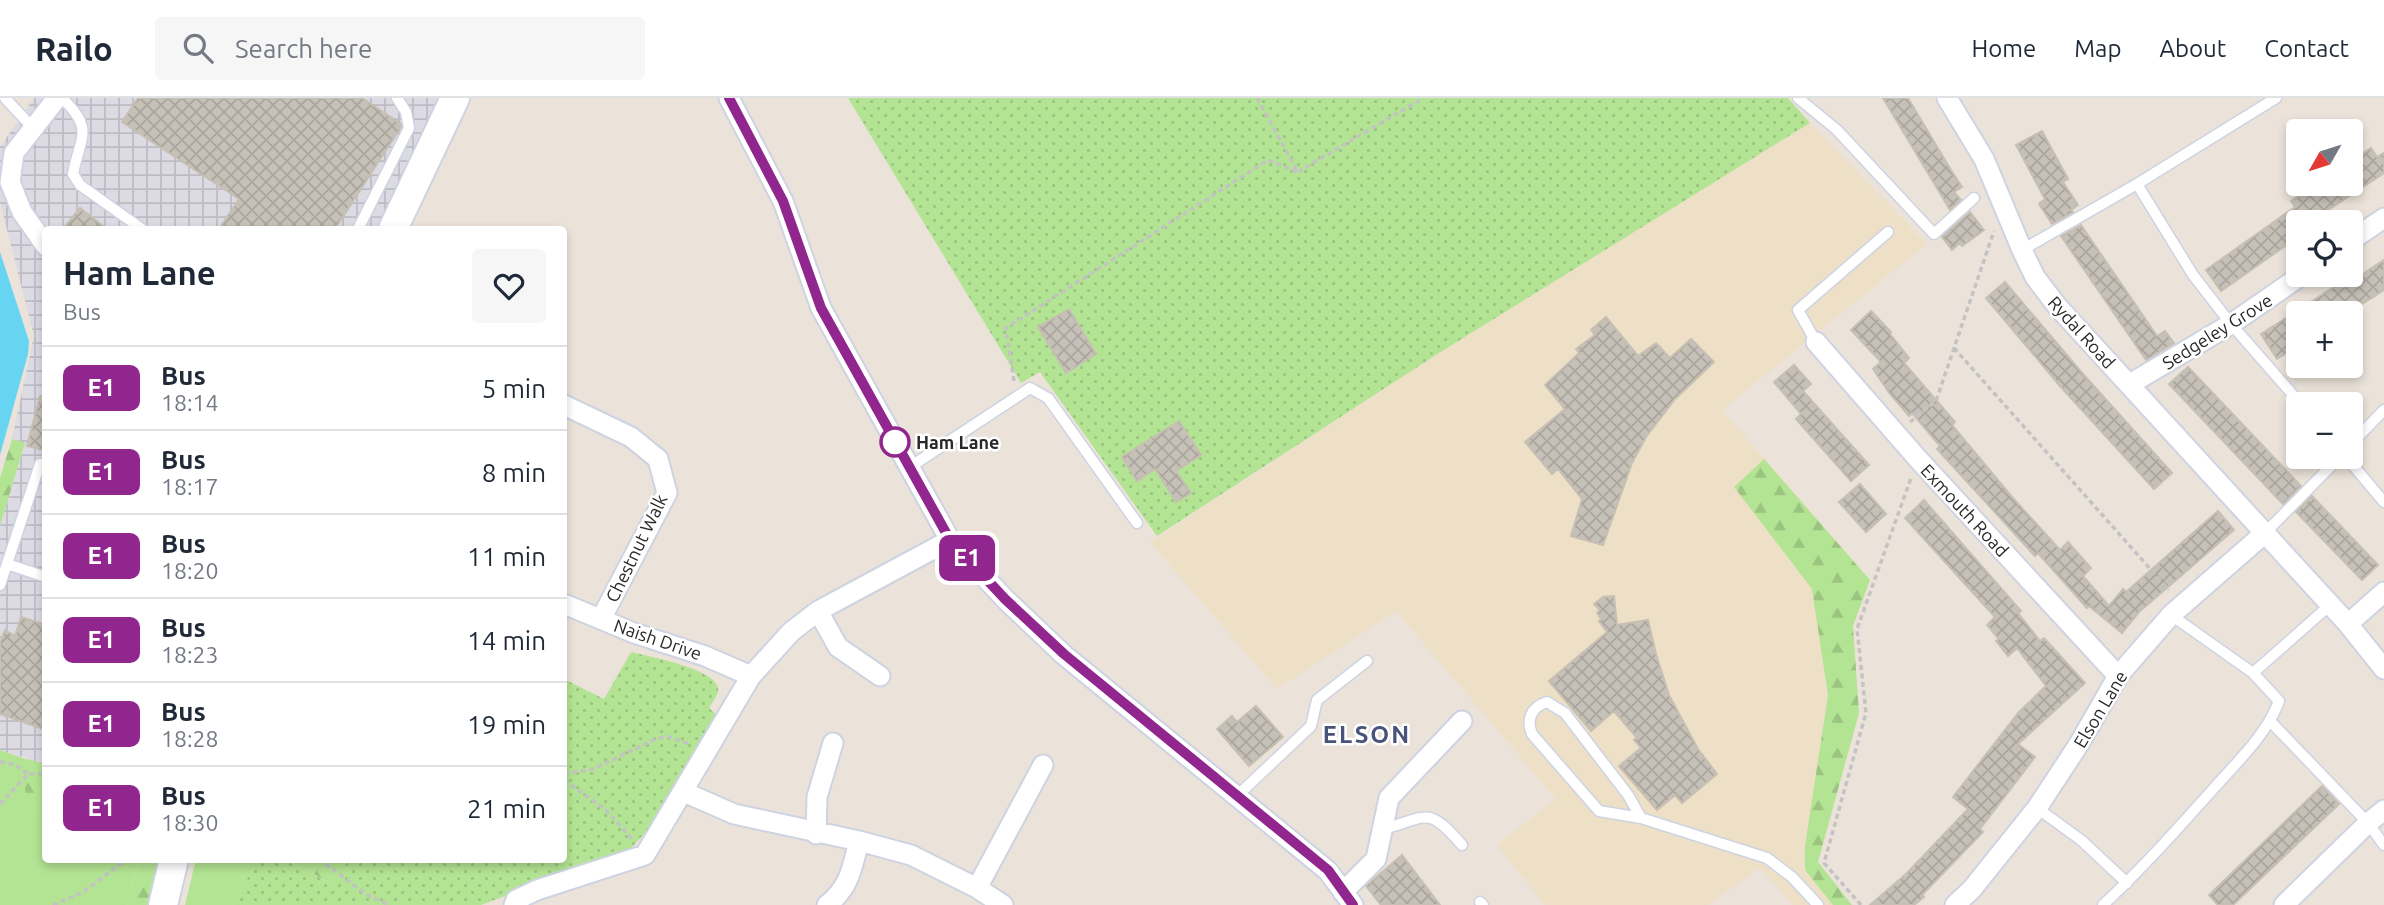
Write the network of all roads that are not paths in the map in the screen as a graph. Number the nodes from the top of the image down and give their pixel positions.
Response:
1 (5, 98) edge
2 (57, 98) edge
3 (62, 98) edge
4 (397, 98) edge
5 (455, 98) edge
6 (729, 98) edge
7 (1798, 98) edge
8 (1947, 98) edge
9 (2276, 98) edge
10 (33, 128) junction
11 (5, 183) edge
12 (2137, 184) junction
13 (1973, 198) dead end
14 (2384, 218) edge
15 (138, 226) edge
16 (360, 226) edge
17 (394, 226) edge
18 (1888, 232) dead end
19 (2363, 233) edge
20 (42, 240) edge
21 (2022, 250) junction
22 (2286, 286) edge
23 (2231, 324) junction
24 (1816, 342) joint
25 (2130, 384) junction
26 (2290, 392) edge
27 (567, 406) edge
28 (2384, 410) edge
29 (2363, 432) edge
30 (40, 464) dead end
31 (910, 467) junction
32 (2328, 469) edge
33 (2356, 469) edge
34 (2384, 502) edge
35 (1137, 523) dead end
36 (2266, 532) junction
37 (950, 540) junction
38 (7, 564) junction
39 (42, 576) edge
40 (0, 585) edge
41 (2384, 592) edge
42 (567, 605) edge
43 (2330, 605) junction
44 (2176, 610) junction
45 (818, 611) junction
46 (601, 619) junction
47 (2348, 624) junction
48 (1367, 661) dead end
49 (2384, 669) edge
50 (2253, 673) junction
51 (751, 676) junction
52 (880, 676) dead end
53 (2118, 676) junction
54 (1462, 721) dead end
55 (2270, 721) junction
56 (833, 743) dead end
57 (1043, 765) dead end
58 (684, 792) junction
59 (1237, 796) junction
60 (2036, 808) junction
61 (2384, 810) edge
62 (1641, 818) junction
63 (2368, 823) junction
64 (1383, 829) junction
65 (816, 834) junction
66 (859, 841) junction
67 (1462, 845) dead end
68 (2384, 845) edge
69 (173, 863) edge
70 (2127, 883) junction
71 (977, 888) junction
72 (1348, 898) edge
73 (839, 901) edge
74 (512, 903) edge
75 (163, 905) edge
76 (1003, 905) edge
77 (1818, 905) edge
78 (1955, 905) edge
79 (2103, 905) edge
80 (2284, 905) edge

1 - 10 lane
2 - 10 street
3 - 15 lane
4 - 16 lane
5 - 17 street
6 - 31 street
7 - 13 lane
8 - 21 street, Rydal Road
9 - 12 lane
10 - 11 street
11 - 20 street
12 - 21 lane
12 - 23 lane
14 - 19 street
18 - 24 lane
21 - 25 street, Rydal Road
22 - 23 street, Sedgeley Grove
23 - 25 street, Sedgeley Grove
23 - 26 lane
24 - 53 street, Exmouth Road
25 - 36 street, Rydal Road
27 - 46 street, Chestnut Walk
28 - 29 lane
30 - 38 lane
31 - 35 lane
31 - 37 street
32 - 36 lane
33 - 34 lane
36 - 43 street, Rydal Road
36 - 44 street, Elson Lane
37 - 45 street
37 - 59 street
38 - 39 lane
38 - 40 lane
41 - 47 street
42 - 46 street, Naish Drive
43 - 47 street, Rydal Road
43 - 50 lane
44 - 50 lane
44 - 53 street, Elson Lane
45 - 51 street
45 - 52 street
46 - 51 street, Naish Drive
47 - 49 street, Rydal Road
48 - 59 lane
50 - 55 lane
51 - 58 street
53 - 60 street, Elson Lane
54 - 64 street
55 - 63 lane
55 - 70 lane
56 - 65 street
57 - 71 street
58 - 65 street
58 - 74 street
59 - 72 street
60 - 70 lane
60 - 78 street, Elson Lane
61 - 63 street
62 - 62 lane
62 - 77 lane
63 - 68 lane
63 - 80 street
64 - 67 lane
64 - 72 street
65 - 66 street
66 - 71 street
66 - 73 street
69 - 75 street
70 - 79 lane
71 - 76 street

